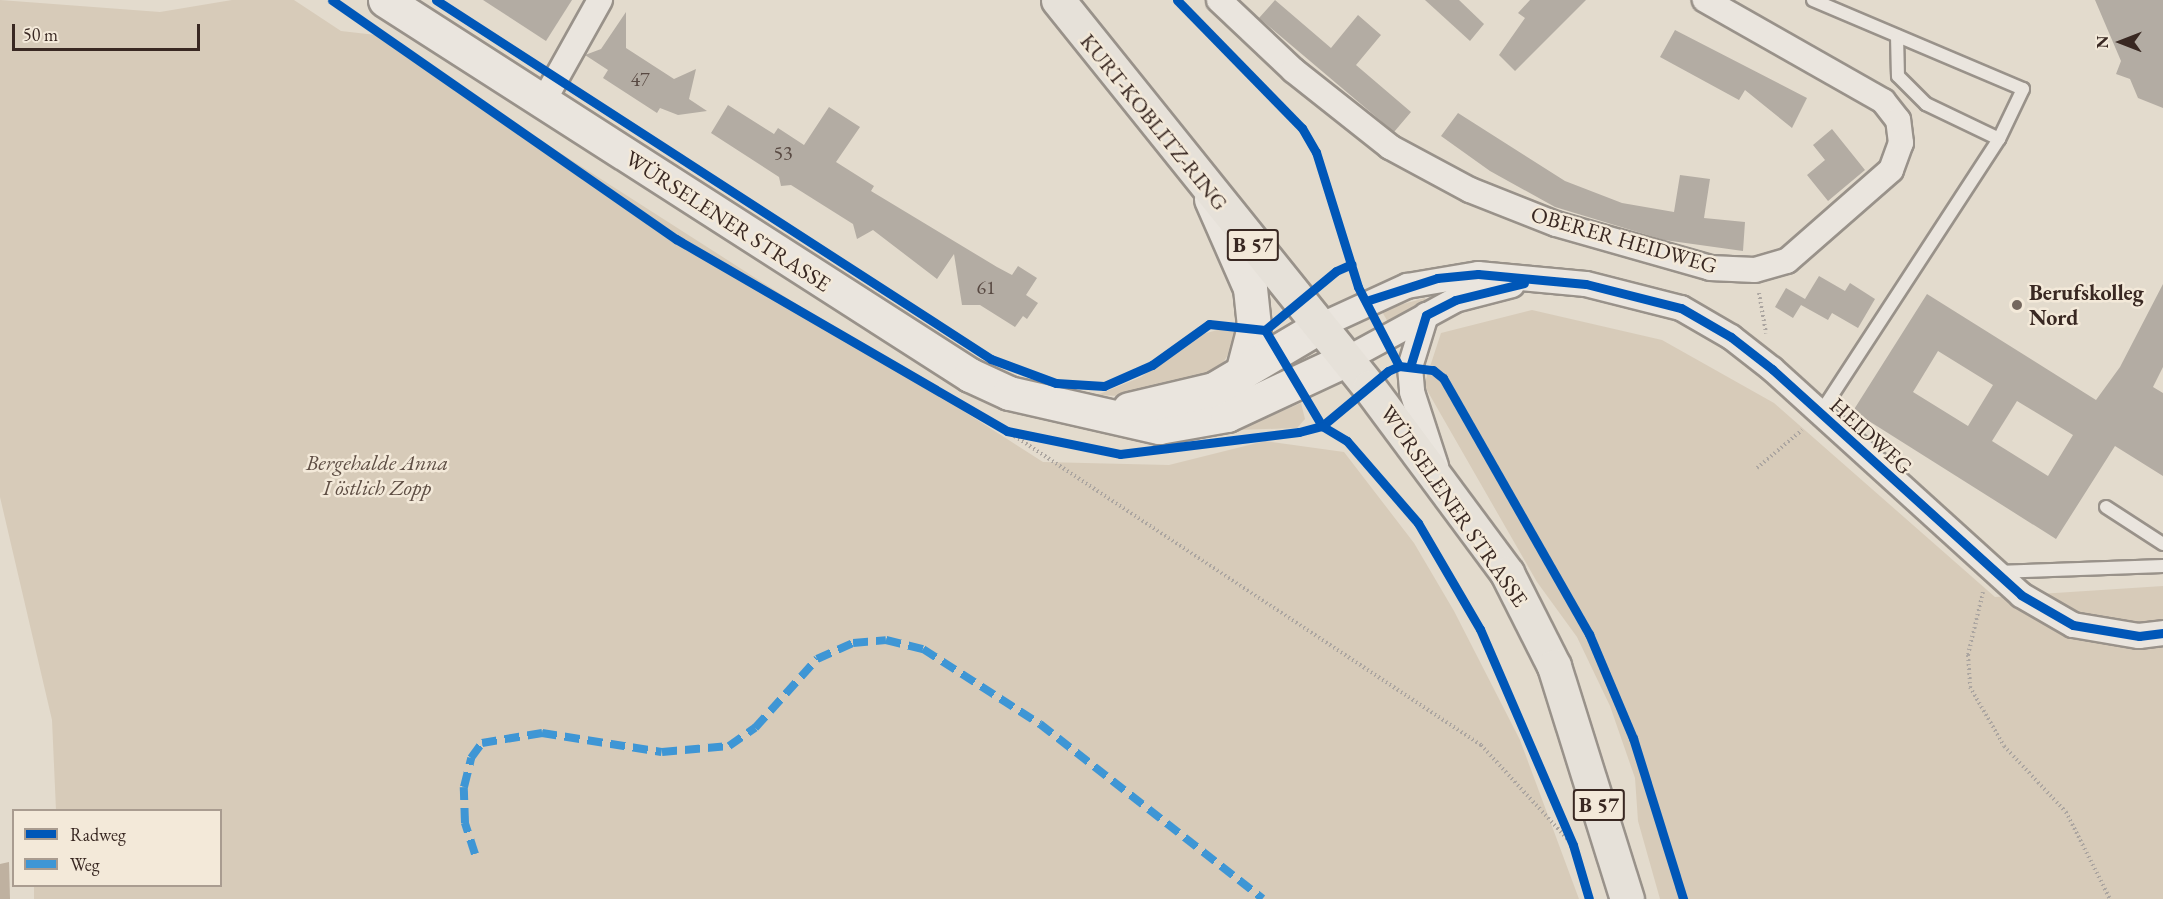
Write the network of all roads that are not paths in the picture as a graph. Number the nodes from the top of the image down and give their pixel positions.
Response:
1 (385, 0) edge
2 (600, 0) edge
3 (1058, 0) edge
4 (1219, 0) edge
5 (1705, 0) edge
6 (1813, 0) edge
7 (1839, 5) edge
8 (1897, 36) junction
9 (543, 102) junction
10 (2000, 139) junction
11 (1207, 189) junction
12 (1544, 279) junction
13 (1426, 315) junction
14 (1320, 326) junction
15 (1347, 359) junction
16 (1242, 373) junction
17 (1085, 412) junction
18 (1819, 416) junction
19 (1442, 483) junction
20 (2106, 507) dead end
21 (2163, 544) edge
22 (2163, 566) edge
23 (1993, 573) junction
24 (2163, 633) edge
25 (1627, 899) edge

1 - 9 main road, WÜRSELENER STRASSE
2 - 9 street
3 - 11 main road, KURT-KOBLITZ-RING / B 57
4 - 5 street, OBERER HEIDWEG
6 - 7 lane
7 - 8 lane
8 - 10 lane
8 - 10 lane
9 - 17 main road, WÜRSELENER STRASSE
10 - 18 lane
11 - 14 main road, KURT-KOBLITZ-RING / B 57
11 - 16 main road
12 - 13 street, HEIDWEG
12 - 14 street, HEIDWEG
12 - 18 street, HEIDWEG
13 - 15 street, HEIDWEG
13 - 19 street
14 - 15 main road, WÜRSELENER STRASSE / B 57
14 - 16 main road, WÜRSELENER STRASSE
15 - 17 main road, WÜRSELENER STRASSE
15 - 19 main road, WÜRSELENER STRASSE / B 57
16 - 17 main road, WÜRSELENER STRASSE
18 - 23 street, HEIDWEG
19 - 25 main road, WÜRSELENER STRASSE / B 57
20 - 21 lane
22 - 23 lane
23 - 24 street, HEIDWEG

